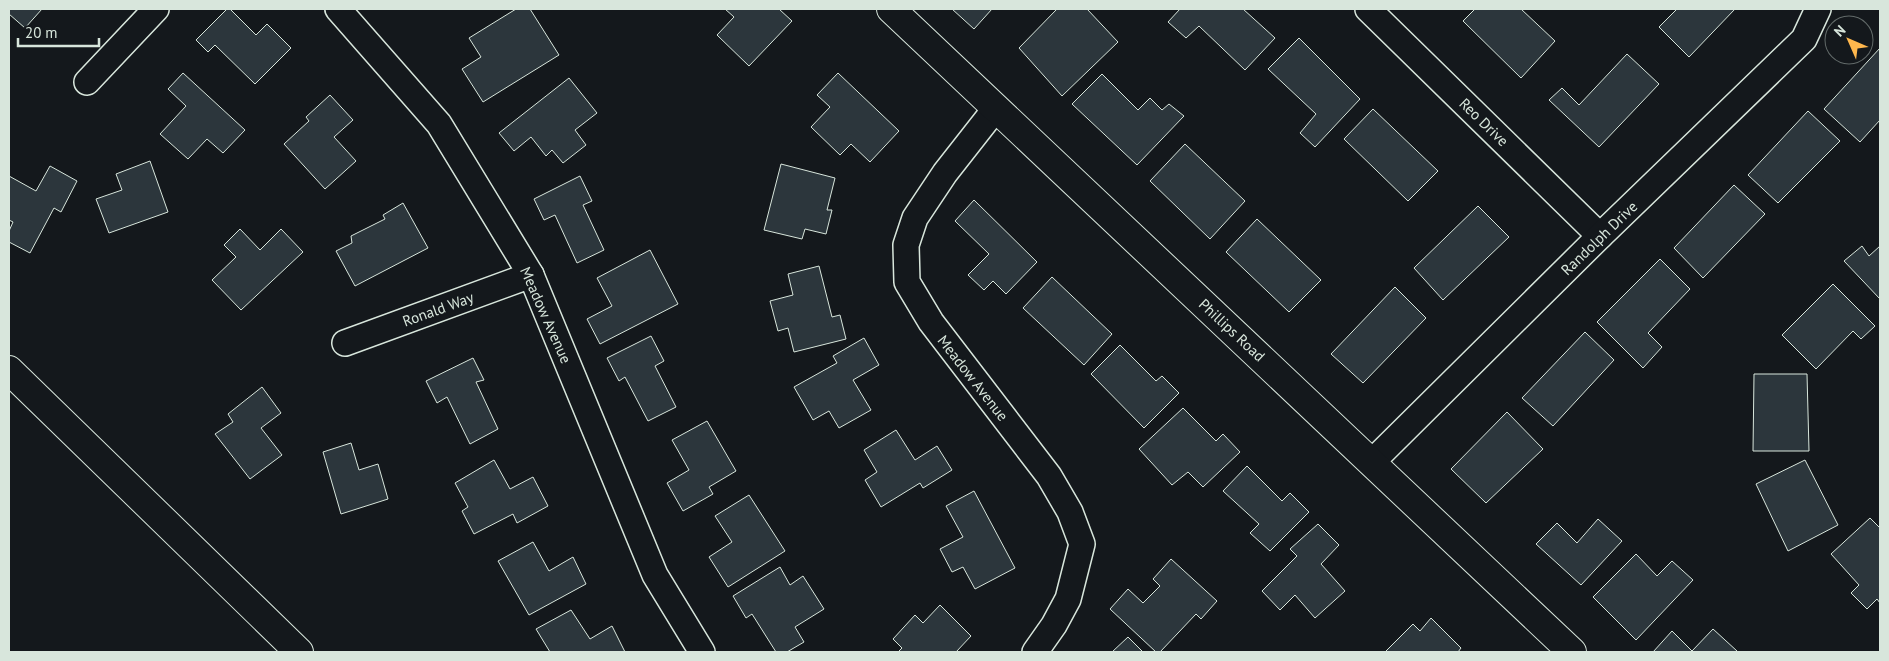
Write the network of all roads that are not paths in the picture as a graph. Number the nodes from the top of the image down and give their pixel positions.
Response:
1 (156, 9) edge
2 (338, 9) edge
3 (891, 9) edge
4 (1368, 9) edge
5 (1818, 9) edge
6 (87, 82) dead end
7 (996, 108) junction
8 (1600, 236) junction
9 (531, 275) junction
10 (345, 344) dead end
11 (9, 370) edge
12 (1372, 462) junction
13 (1562, 649) edge
14 (299, 652) edge
15 (702, 652) edge
16 (1035, 652) edge

1 - 6 street
2 - 9 street, Meadow Avenue
3 - 7 main road, Phillips Road
4 - 8 street, Reo Drive
5 - 8 street, Randolph Drive
7 - 12 main road, Phillips Road
7 - 16 street, Meadow Avenue
8 - 12 street, Randolph Drive
9 - 10 street, Ronald Way
9 - 15 street, Meadow Avenue
11 - 14 main road
12 - 13 main road, Phillips Road

